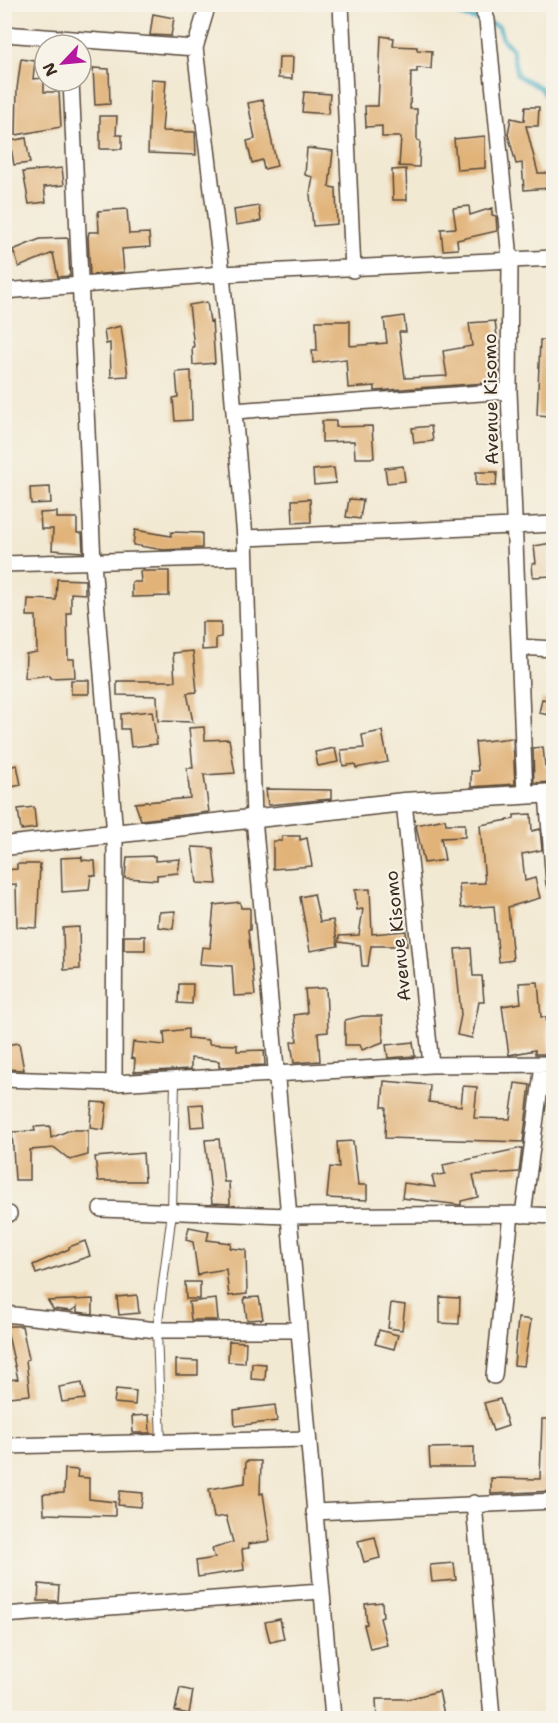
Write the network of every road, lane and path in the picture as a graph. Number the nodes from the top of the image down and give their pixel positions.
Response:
1 (208, 4) edge
2 (341, 4) edge
3 (481, 4) edge
4 (4, 34) edge
5 (33, 38) edge
6 (93, 44) edge
7 (195, 48) junction
8 (71, 93) edge
9 (554, 258) edge
10 (510, 260) junction
11 (353, 270) junction
12 (222, 274) junction
13 (78, 287) junction
14 (4, 291) edge
15 (509, 392) junction
16 (234, 411) junction
17 (514, 524) junction
18 (554, 524) edge
19 (245, 538) junction
20 (244, 557) junction
21 (93, 562) junction
22 (4, 564) edge
23 (519, 647) junction
24 (554, 649) edge
25 (550, 794) edge
26 (525, 795) junction
27 (404, 802) junction
28 (254, 818) junction
29 (115, 836) junction
30 (4, 846) edge
31 (554, 883) edge
32 (431, 1065) junction
33 (548, 1065) edge
34 (276, 1076) junction
35 (4, 1079) edge
36 (175, 1082) junction
37 (114, 1083) junction
38 (101, 1209) dead end
39 (172, 1212) junction
40 (517, 1215) junction
41 (288, 1216) junction
42 (554, 1216) edge
43 (4, 1314) edge
44 (157, 1330) junction
45 (299, 1330) junction
46 (494, 1376) dead end
47 (308, 1439) junction
48 (161, 1443) junction
49 (4, 1446) edge
50 (554, 1501) edge
51 (474, 1503) junction
52 (314, 1512) junction
53 (321, 1591) junction
54 (4, 1615) edge
55 (333, 1719) edge
56 (492, 1719) edge

1 - 7 street
2 - 11 street
3 - 10 street, Avenue Kisomo
4 - 5 street
6 - 7 street
7 - 12 street
8 - 13 street
9 - 10 street
10 - 11 street
10 - 15 street, Avenue Kisomo
11 - 12 street
12 - 13 street
12 - 16 street
13 - 14 street
13 - 21 street
15 - 16 street
15 - 17 street, Avenue Kisomo
16 - 19 street
17 - 18 street
17 - 19 street
17 - 23 street, Avenue Kisomo
19 - 20 street
20 - 21 street
20 - 28 street
21 - 22 street
21 - 29 street
23 - 24 street
23 - 26 street, Avenue Kisomo
25 - 26 street
25 - 31 street
26 - 27 street
27 - 28 street
27 - 32 street, Avenue Kisomo
28 - 29 street
28 - 34 street
29 - 30 street
29 - 37 street
32 - 33 street
32 - 34 street
33 - 40 street
34 - 36 street
34 - 41 street
35 - 37 street
36 - 37 street
36 - 39 lane
38 - 39 street
39 - 41 street
39 - 44 lane
40 - 41 street
40 - 42 street
40 - 46 street
41 - 45 street
43 - 44 street
44 - 45 street
44 - 48 lane
45 - 47 street
47 - 48 street
47 - 52 street
48 - 49 street
50 - 51 street
51 - 52 street
51 - 56 street
52 - 53 street
53 - 54 street
53 - 55 street

